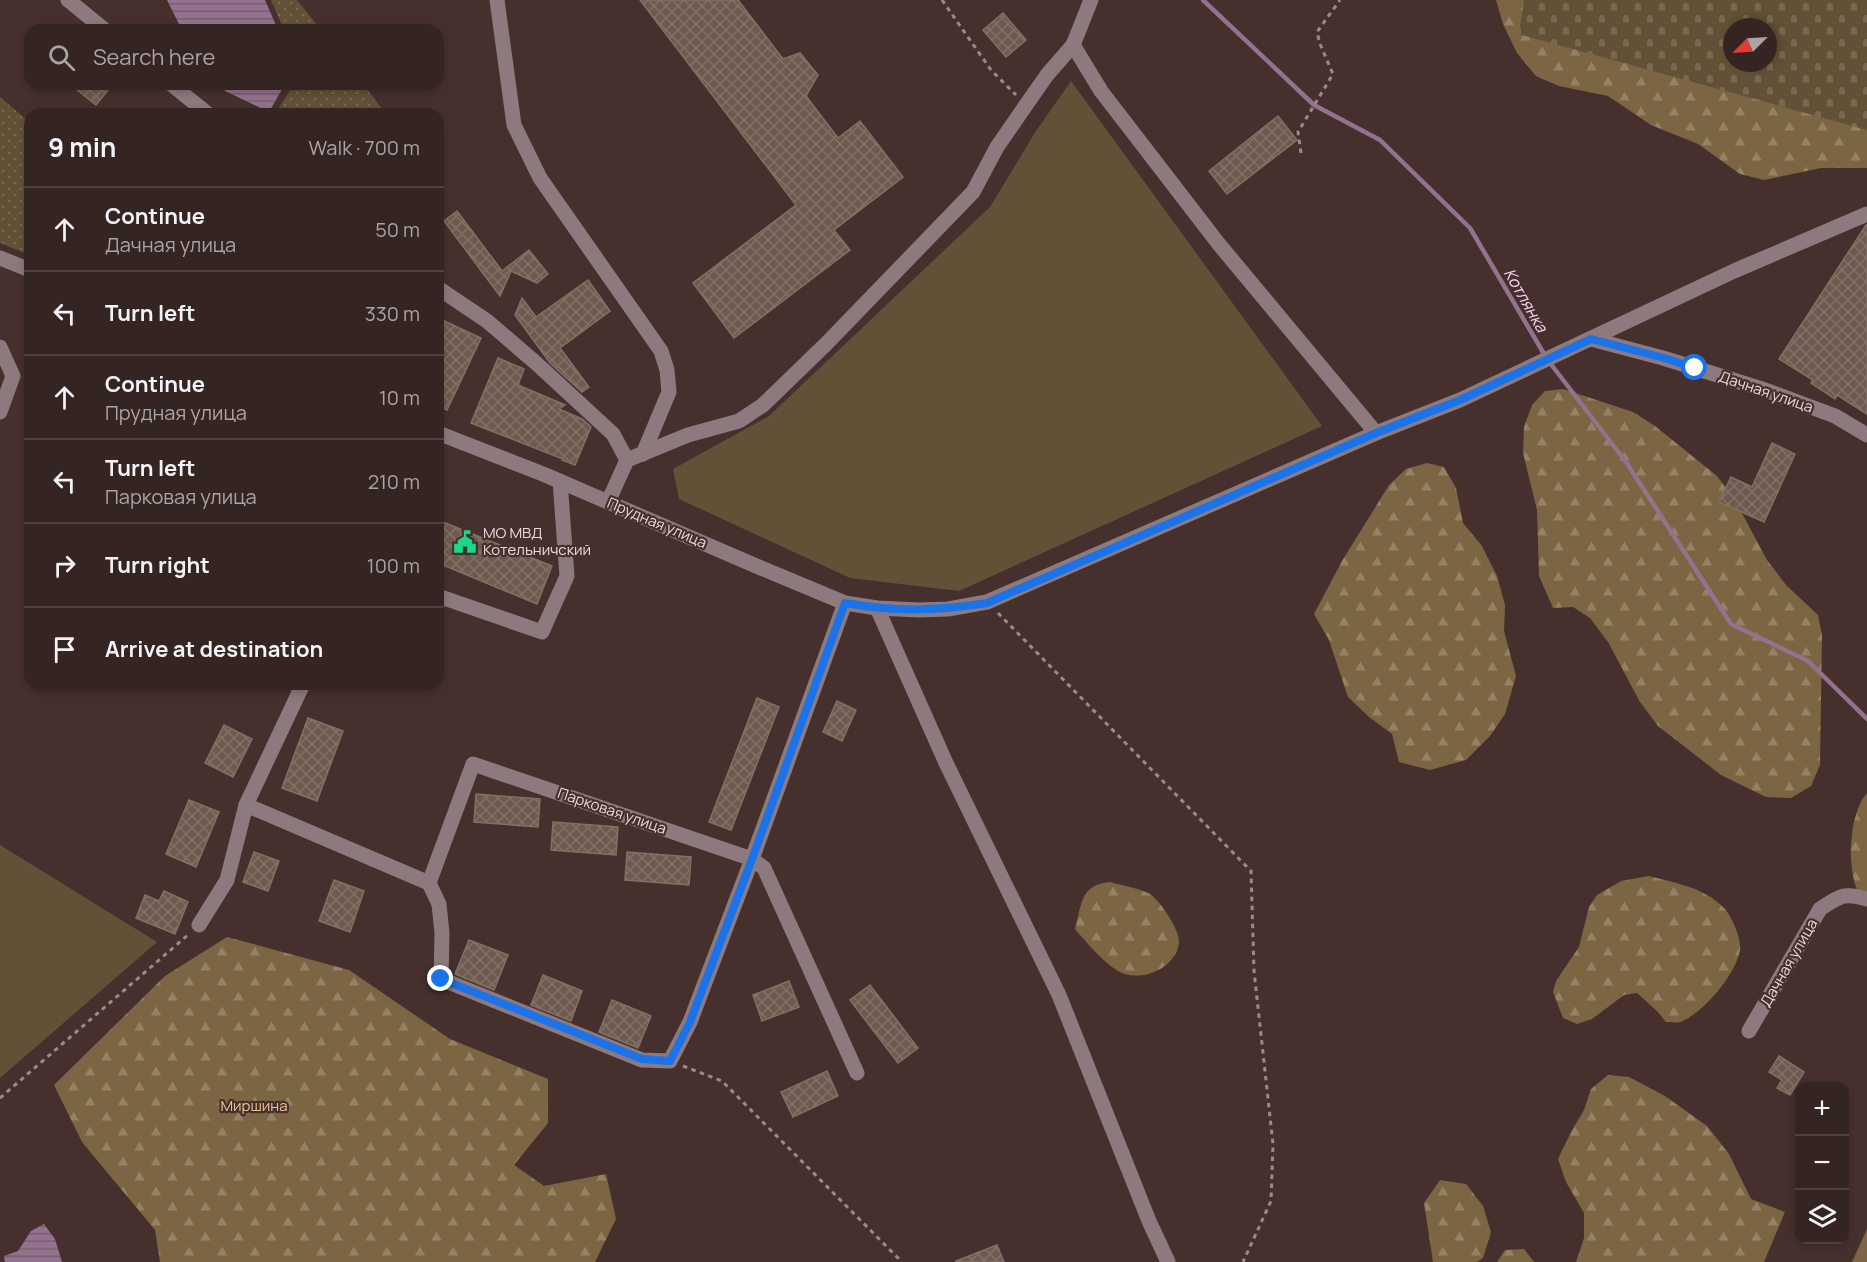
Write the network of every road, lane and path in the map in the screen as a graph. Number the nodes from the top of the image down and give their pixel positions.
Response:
1 (497, 0) edge
2 (942, 0) edge
3 (1091, 0) edge
4 (1340, 0) edge
5 (77, 2) edge
6 (99, 24) edge
7 (1073, 45) junction
8 (178, 90) edge
9 (1026, 105) junction
10 (201, 108) edge
11 (1301, 153) dead end
12 (1867, 214) edge
13 (0, 258) edge
14 (24, 268) edge
15 (444, 292) edge
16 (1591, 339) junction
17 (0, 346) edge
18 (0, 412) edge
19 (1376, 433) junction
20 (444, 434) edge
21 (1867, 435) edge
22 (643, 454) junction
23 (627, 460) junction
24 (560, 481) junction
25 (608, 502) junction
26 (444, 598) edge
27 (845, 603) junction
28 (987, 603) junction
29 (877, 608) junction
30 (300, 690) edge
31 (246, 806) junction
32 (752, 859) junction
33 (429, 883) junction
34 (1867, 899) edge
35 (200, 925) joint
36 (1749, 1031) dead end
37 (670, 1061) junction
38 (857, 1073) dead end
39 (0, 1098) edge
40 (902, 1262) edge
41 (1168, 1262) edge
42 (1243, 1262) edge

1 - 22 street
2 - 9 path
3 - 7 street
4 - 11 path
5 - 6 street
7 - 9 street
7 - 19 street
8 - 10 street
9 - 22 street
12 - 16 street, Прудная улица
13 - 14 street
15 - 23 street
16 - 19 street, Прудная улица
16 - 21 street, Дачная улица
17 - 18 street
19 - 28 street, Прудная улица
20 - 24 street, Прудная улица
22 - 23 street
23 - 25 street
24 - 25 street, Прудная улица
24 - 26 street
25 - 27 street, Прудная улица
27 - 29 street, Прудная улица
27 - 32 street
28 - 29 street, Прудная улица
28 - 42 path
29 - 41 street
30 - 31 street
31 - 33 street
31 - 35 street
32 - 33 street, Парковая улица
32 - 37 street
32 - 38 street
33 - 37 street
34 - 36 street, Дачная улица
35 - 39 path
37 - 40 path

